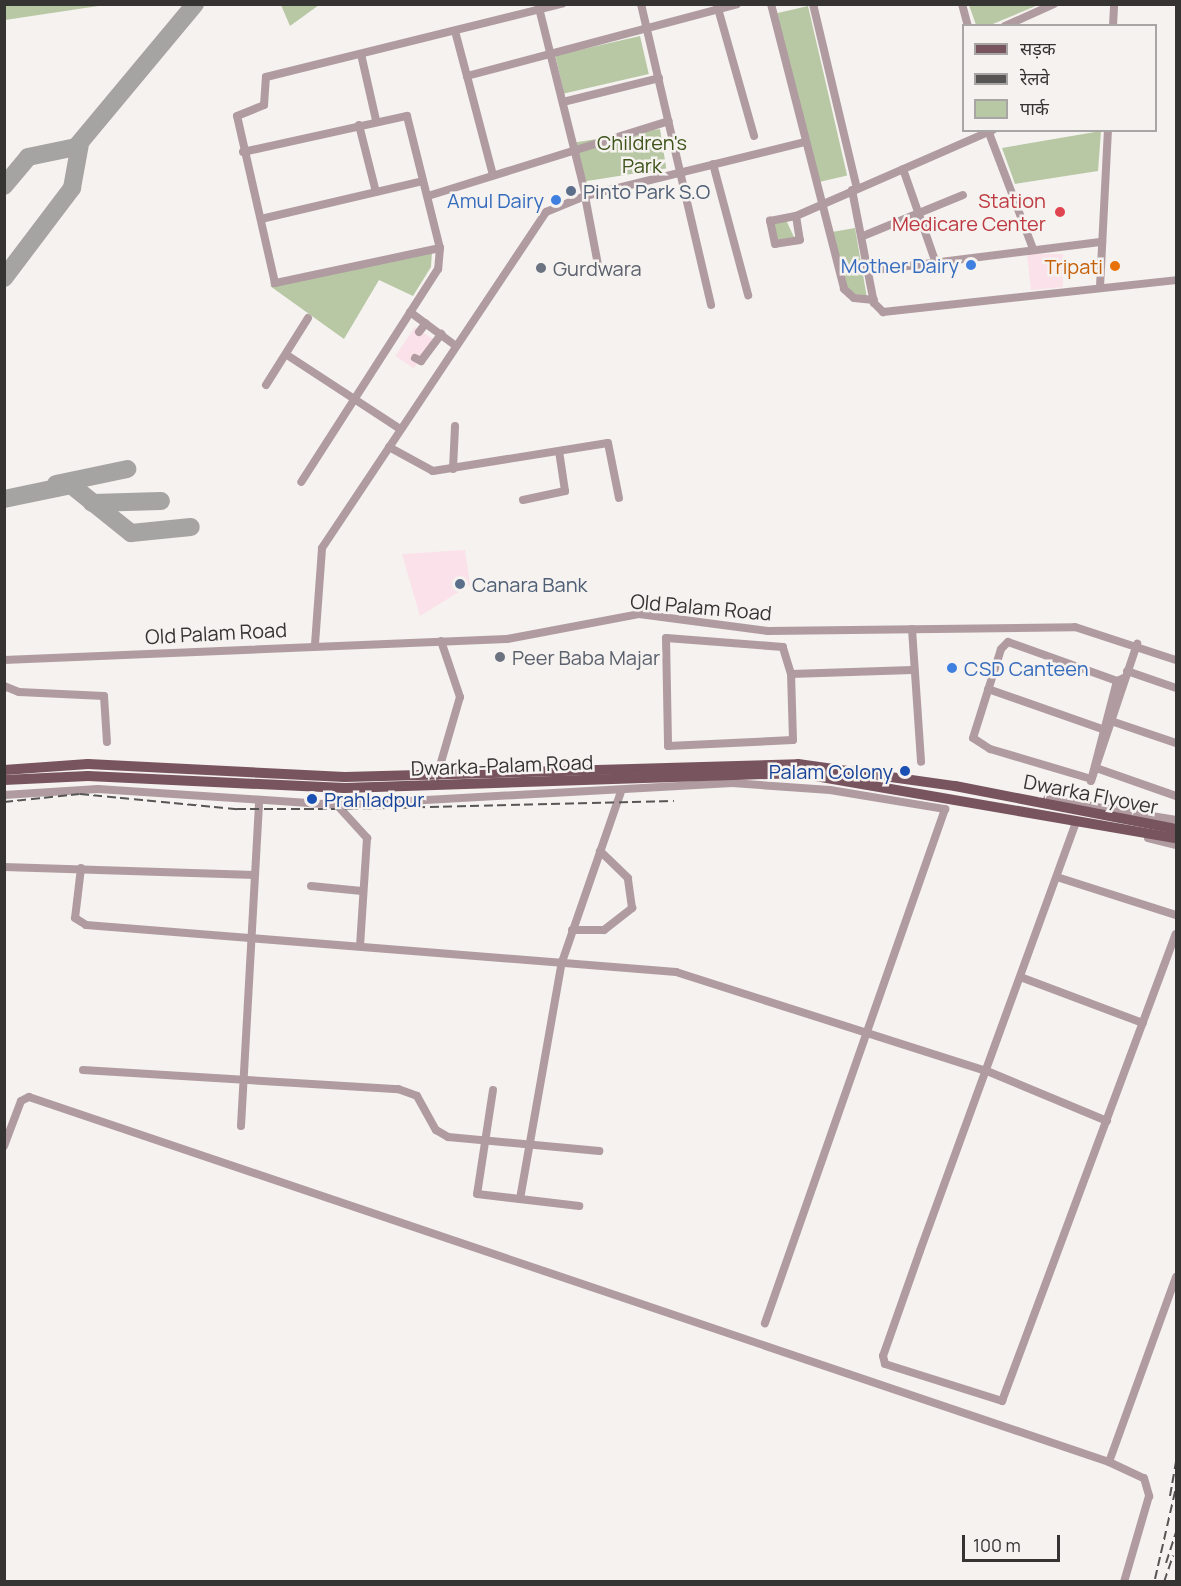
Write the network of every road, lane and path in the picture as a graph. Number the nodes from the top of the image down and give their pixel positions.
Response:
1 (562, 4) edge
2 (641, 4) edge
3 (737, 4) edge
4 (771, 4) edge
5 (813, 4) edge
6 (962, 4) edge
7 (1054, 4) edge
8 (1114, 4) edge
9 (539, 7) edge
10 (718, 7) edge
11 (967, 24) edge
12 (1009, 24) edge
13 (1113, 24) edge
14 (647, 30) junction
15 (456, 31) junction
16 (551, 53) junction
17 (361, 54) junction
18 (467, 76) junction
19 (659, 78) junction
20 (563, 102) junction
21 (376, 120) junction
22 (669, 121) junction
23 (359, 125) junction
24 (991, 132) edge
25 (1108, 132) edge
26 (754, 136) dead end
27 (805, 142) junction
28 (574, 148) junction
29 (243, 152) junction
30 (713, 164) junction
31 (903, 169) junction
32 (679, 172) junction
33 (494, 175) junction
34 (423, 181) junction
35 (854, 189) junction
36 (376, 192) junction
37 (963, 195) dead end
38 (428, 196) junction
39 (585, 196) junction
40 (823, 201) junction
41 (919, 213) junction
42 (796, 216) dead end
43 (261, 219) junction
44 (862, 236) junction
45 (1102, 242) junction
46 (440, 248) junction
47 (1033, 249) junction
48 (936, 262) junction
49 (598, 265) dead end
50 (868, 271) junction
51 (1176, 280) edge
52 (1100, 287) junction
53 (748, 295) dead end
54 (874, 300) junction
55 (711, 305) dead end
56 (410, 312) junction
57 (308, 318) dead end
58 (426, 324) junction
59 (419, 332) dead end
60 (441, 334) junction
61 (456, 346) junction
62 (286, 354) junction
63 (415, 358) dead end
64 (266, 385) dead end
65 (354, 399) junction
66 (455, 426) dead end
67 (400, 429) junction
68 (389, 447) junction
69 (559, 451) junction
70 (453, 470) junction
71 (301, 482) dead end
72 (619, 498) dead end
73 (523, 500) dead end
74 (912, 629) junction
75 (441, 641) junction
76 (315, 644) junction
77 (1137, 644) junction
78 (4, 660) edge
79 (1176, 660) edge
80 (912, 670) junction
81 (791, 674) junction
82 (1123, 677) junction
83 (4, 686) edge
84 (1176, 688) edge
85 (988, 689) junction
86 (1114, 722) junction
87 (1102, 729) junction
88 (107, 742) dead end
89 (1176, 743) edge
90 (921, 762) dead end
91 (1099, 769) junction
92 (4, 770) edge
93 (437, 777) junction
94 (1088, 778) junction
95 (4, 780) edge
96 (621, 792) junction
97 (4, 795) edge
98 (1176, 796) edge
99 (260, 800) junction
100 (999, 800) junction
101 (337, 805) junction
102 (1031, 806) junction
103 (1176, 820) edge
104 (1075, 825) junction
105 (1176, 828) edge
106 (1176, 838) edge
107 (1176, 845) edge
108 (600, 851) junction
109 (4, 867) edge
110 (81, 868) junction
111 (255, 875) junction
112 (1060, 878) junction
113 (311, 886) dead end
114 (362, 891) junction
115 (1176, 915) edge
116 (572, 930) junction
117 (1176, 934) edge
118 (252, 936) junction
119 (360, 945) junction
120 (562, 962) junction
121 (1023, 978) junction
122 (1143, 1023) junction
123 (866, 1035) junction
124 (84, 1070) dead end
125 (987, 1071) junction
126 (243, 1076) junction
127 (493, 1090) dead end
128 (1107, 1121) junction
129 (241, 1126) dead end
130 (487, 1142) junction
131 (526, 1145) junction
132 (4, 1146) edge
133 (599, 1151) dead end
134 (520, 1199) junction
135 (579, 1206) dead end
136 (1176, 1277) edge
137 (765, 1323) dead end
138 (1109, 1462) junction
139 (1124, 1581) edge

1 - 9 street
2 - 14 street
3 - 10 street
4 - 27 street
5 - 35 street
6 - 11 street
7 - 12 street
8 - 13 street
9 - 15 street
9 - 16 street
10 - 14 street
10 - 26 street
14 - 16 street
14 - 19 street
15 - 17 street
15 - 18 street
16 - 18 street
16 - 20 street
17 - 21 street
17 - 29 street
18 - 33 street
19 - 20 street
19 - 22 street
20 - 28 street
21 - 23 street
21 - 34 street
22 - 28 street
22 - 32 street
23 - 29 street
23 - 36 street
24 - 31 street
24 - 47 street
25 - 45 street
27 - 30 street
27 - 40 street
28 - 33 street
28 - 39 street
29 - 43 street
30 - 32 street
30 - 53 street
31 - 35 street
31 - 41 street
32 - 39 street
32 - 55 street
33 - 38 street
34 - 36 street
34 - 38 street
35 - 40 street
35 - 44 street
36 - 43 street
37 - 41 street
38 - 46 street
39 - 49 street
39 - 61 street
40 - 42 street
40 - 54 street
41 - 44 street
41 - 48 street
43 - 46 street
44 - 50 street
45 - 47 street
45 - 52 street
46 - 56 street
47 - 48 street
48 - 50 street
50 - 54 street
51 - 52 street
52 - 54 street
56 - 58 street
56 - 65 street
57 - 62 street
58 - 59 street
58 - 60 street
60 - 61 street
60 - 63 street
61 - 67 street
62 - 64 street
62 - 65 street
65 - 67 street
65 - 71 street
66 - 70 street
67 - 68 street
68 - 70 street
68 - 76 street
69 - 70 street
69 - 72 street
69 - 73 street
74 - 75 street, Old Palam Road
74 - 77 street, Old Palam Road
74 - 80 street
75 - 76 street, Old Palam Road
75 - 93 street
76 - 78 street, Old Palam Road
77 - 79 street, Old Palam Road
77 - 82 street
80 - 81 street
80 - 90 street
81 - 81 street
82 - 84 street
82 - 85 street
82 - 86 street
82 - 87 street
83 - 88 street
85 - 87 street
85 - 94 street
86 - 89 street
86 - 91 street
87 - 94 street
91 - 94 street
91 - 98 street
92 - 93 main road, Dwarka-Palam Road
93 - 100 main road, Dwarka-Palam Road
95 - 100 main road, Dwarka-Palam Road
96 - 101 street
96 - 108 street
96 - 123 street
97 - 99 street
99 - 101 street
99 - 111 street
100 - 102 main road, Dwarka Flyover
100 - 103 street
100 - 104 street
101 - 114 street
102 - 105 main road, Dwarka Flyover
102 - 106 main road, Dwarka Flyover
104 - 107 street
104 - 112 street
108 - 116 street
108 - 116 street
109 - 110 street
110 - 111 street
110 - 118 street
111 - 118 street
112 - 115 street
112 - 121 street
113 - 114 street
114 - 119 street
116 - 120 street
117 - 122 street
118 - 119 street
118 - 126 street
119 - 120 street
120 - 123 street
120 - 131 street
121 - 122 street
121 - 125 street
122 - 128 street
123 - 125 street
123 - 137 street
124 - 126 street
125 - 128 street
125 - 128 street
126 - 129 street
126 - 130 street
127 - 130 street
130 - 131 street
130 - 134 street
131 - 133 street
131 - 134 street
132 - 138 street
134 - 135 street
136 - 138 street
138 - 139 street

